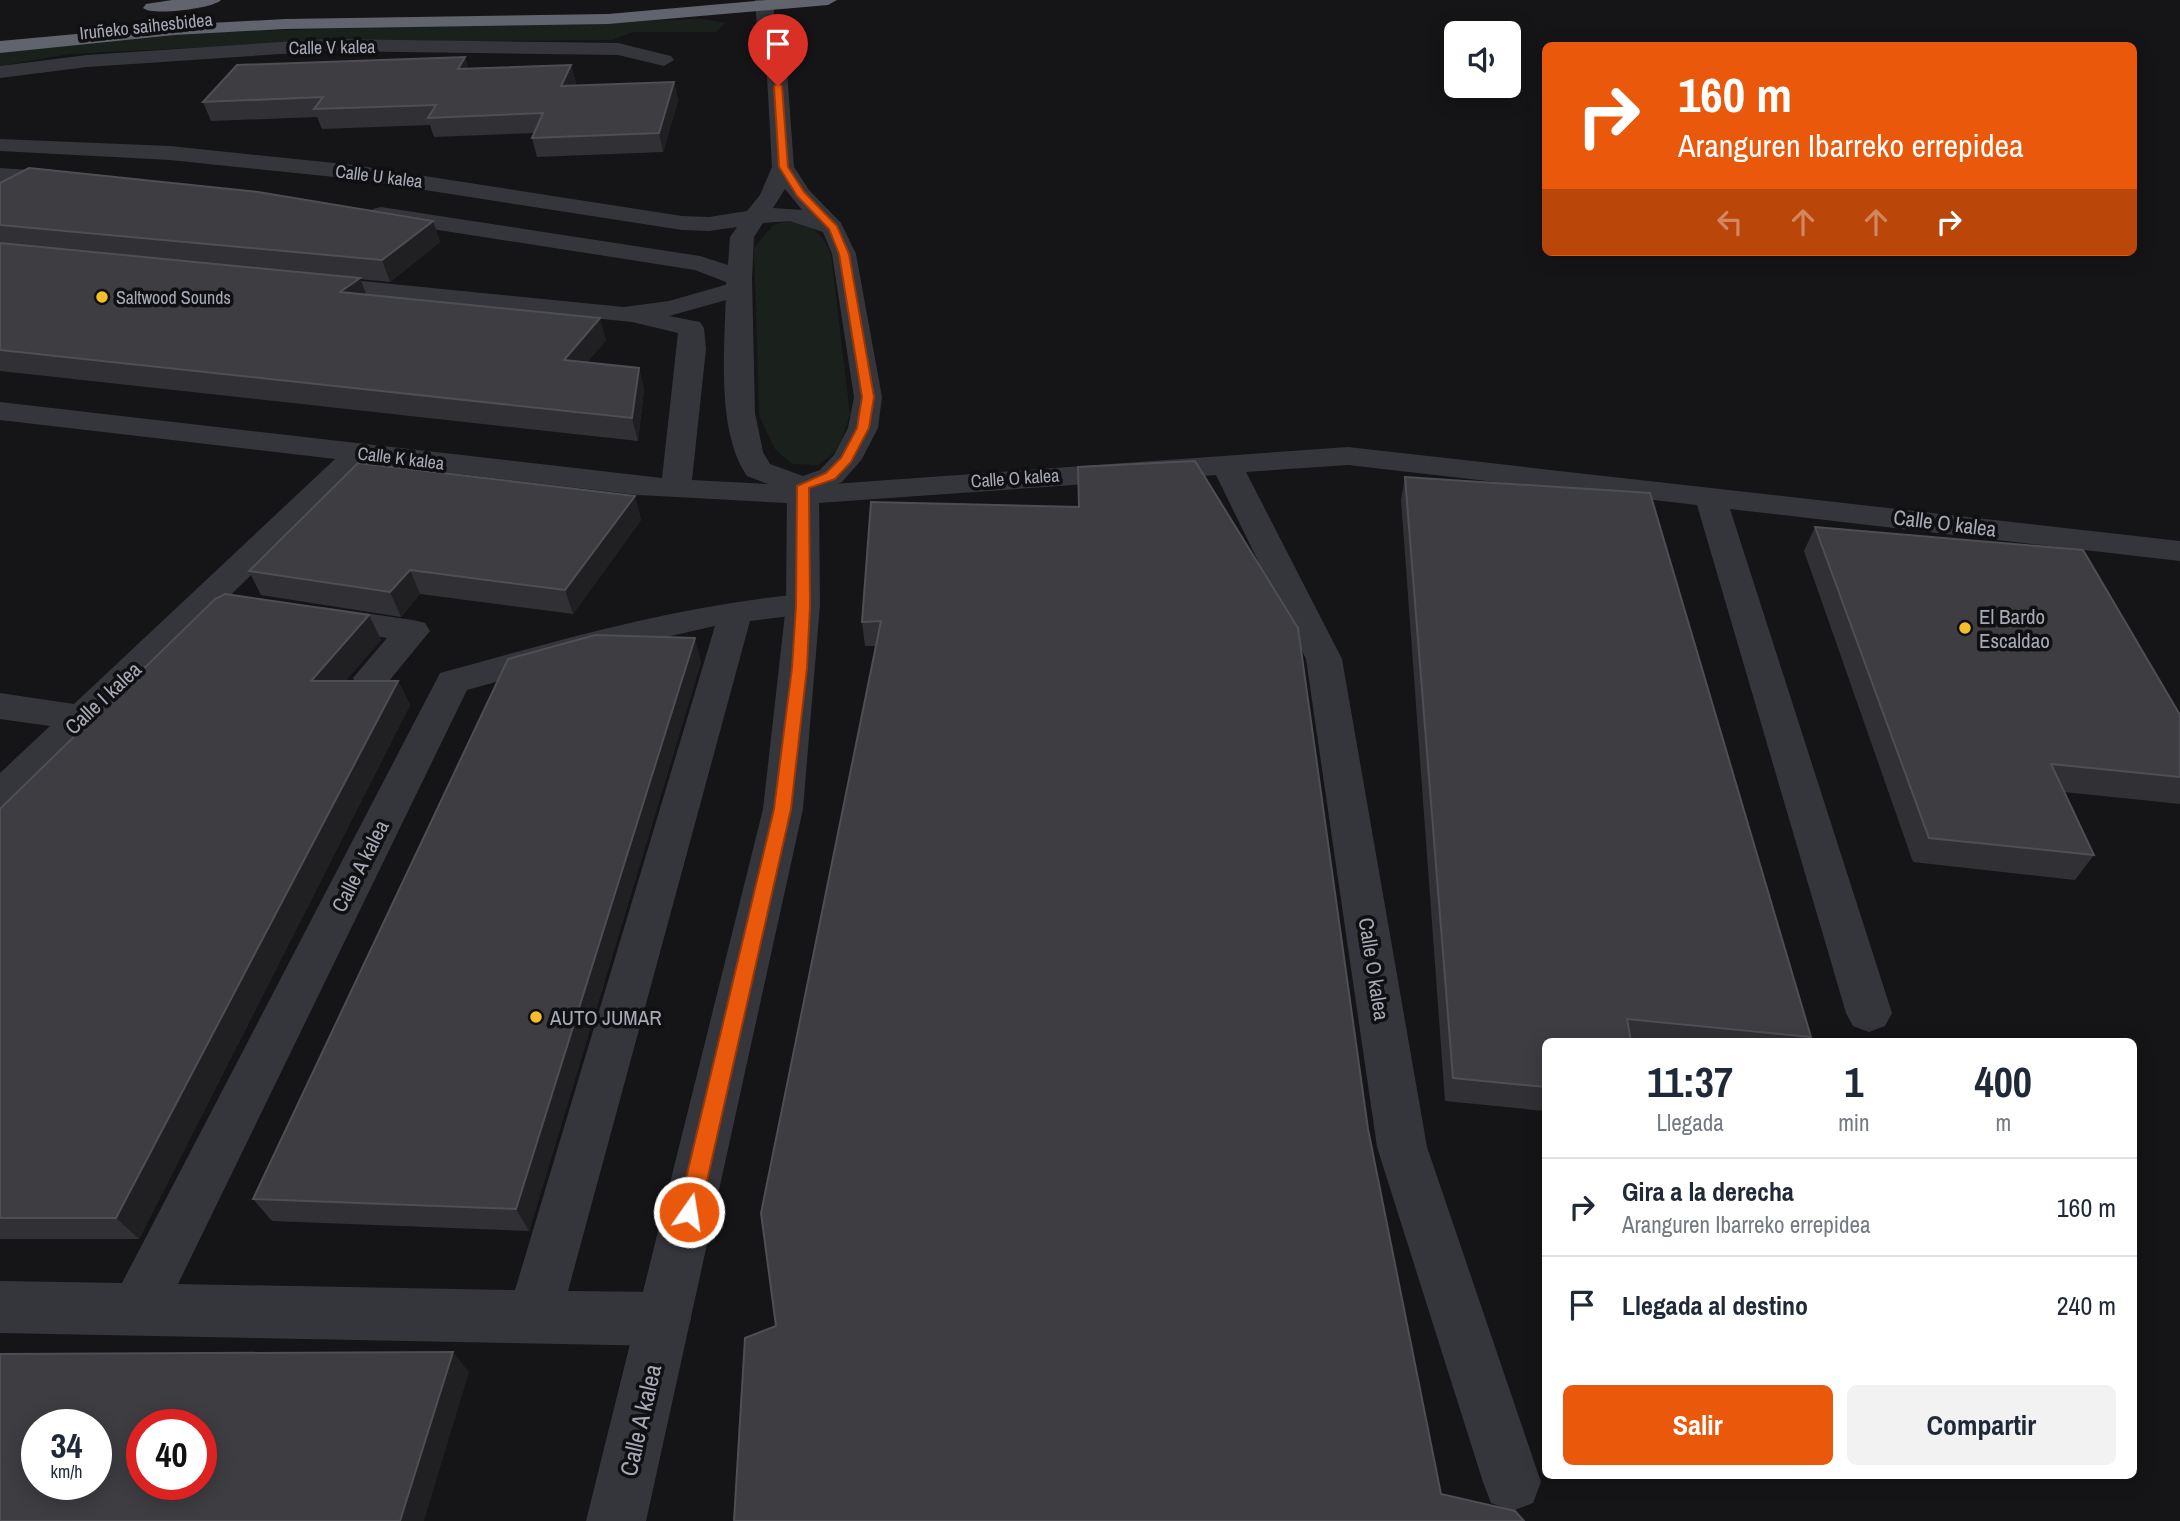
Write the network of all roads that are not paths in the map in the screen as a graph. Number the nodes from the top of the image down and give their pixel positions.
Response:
1 (828, 0) edge
2 (839, 0) edge
3 (220, 3) edge
4 (336, 5) dead end
5 (780, 5) edge
6 (136, 10) dead end
7 (699, 13) junction
8 (766, 28) junction
9 (0, 30) edge
10 (0, 45) edge
11 (776, 58) junction
12 (664, 60) dead end
13 (0, 72) edge
14 (0, 145) edge
15 (783, 167) junction
16 (0, 175) edge
17 (91, 181) edge
18 (359, 211) edge
19 (755, 216) junction
20 (834, 228) junction
21 (291, 282) edge
22 (739, 283) junction
23 (624, 315) junction
24 (0, 411) edge
25 (359, 453) junction
26 (1226, 463) junction
27 (676, 488) junction
28 (803, 491) junction
29 (1710, 496) junction
30 (2180, 551) edge
31 (206, 600) junction
32 (803, 606) junction
33 (248, 607) edge
34 (735, 611) junction
35 (289, 613) edge
36 (371, 678) edge
37 (0, 706) edge
38 (83, 718) junction
39 (0, 796) edge
40 (1869, 1013) dead end
41 (0, 1307) edge
42 (137, 1310) junction
43 (534, 1317) junction
44 (664, 1319) junction
45 (1512, 1482) dead end
46 (616, 1521) edge

1 - 5 highway
2 - 5 highway
3 - 6 highway
3 - 9 highway, Iruñeko saihesbidea
4 - 10 highway, Iruñeko saihesbidea
5 - 7 highway
5 - 8 street
5 - 11 street
7 - 8 highway
7 - 10 highway
8 - 11 street
11 - 15 street
12 - 13 street, Calle V kalea
14 - 19 street, Calle U kalea
15 - 19 street
15 - 20 street
16 - 17 street
18 - 22 street, Calle U kalea
19 - 20 street, Calle U kalea
19 - 22 street
20 - 28 street
21 - 23 street
22 - 23 street
22 - 28 street
23 - 27 street
24 - 25 street, Calle K kalea
25 - 27 street, Calle K kalea
25 - 31 street, Calle I kalea
26 - 28 street, Calle O kalea
26 - 29 street, Calle O kalea
26 - 45 street, Calle O kalea
27 - 28 street, Calle K kalea
28 - 32 street, Calle A kalea
29 - 30 street, Calle O kalea
29 - 40 street
31 - 33 street
31 - 38 street, Calle I kalea
32 - 34 street, Calle A kalea
32 - 44 street, Calle A kalea
34 - 42 street, Calle A kalea
34 - 43 street
35 - 36 street
37 - 38 street
38 - 39 street, Calle I kalea
41 - 42 street
42 - 43 street
43 - 44 street
44 - 46 street, Calle A kalea

